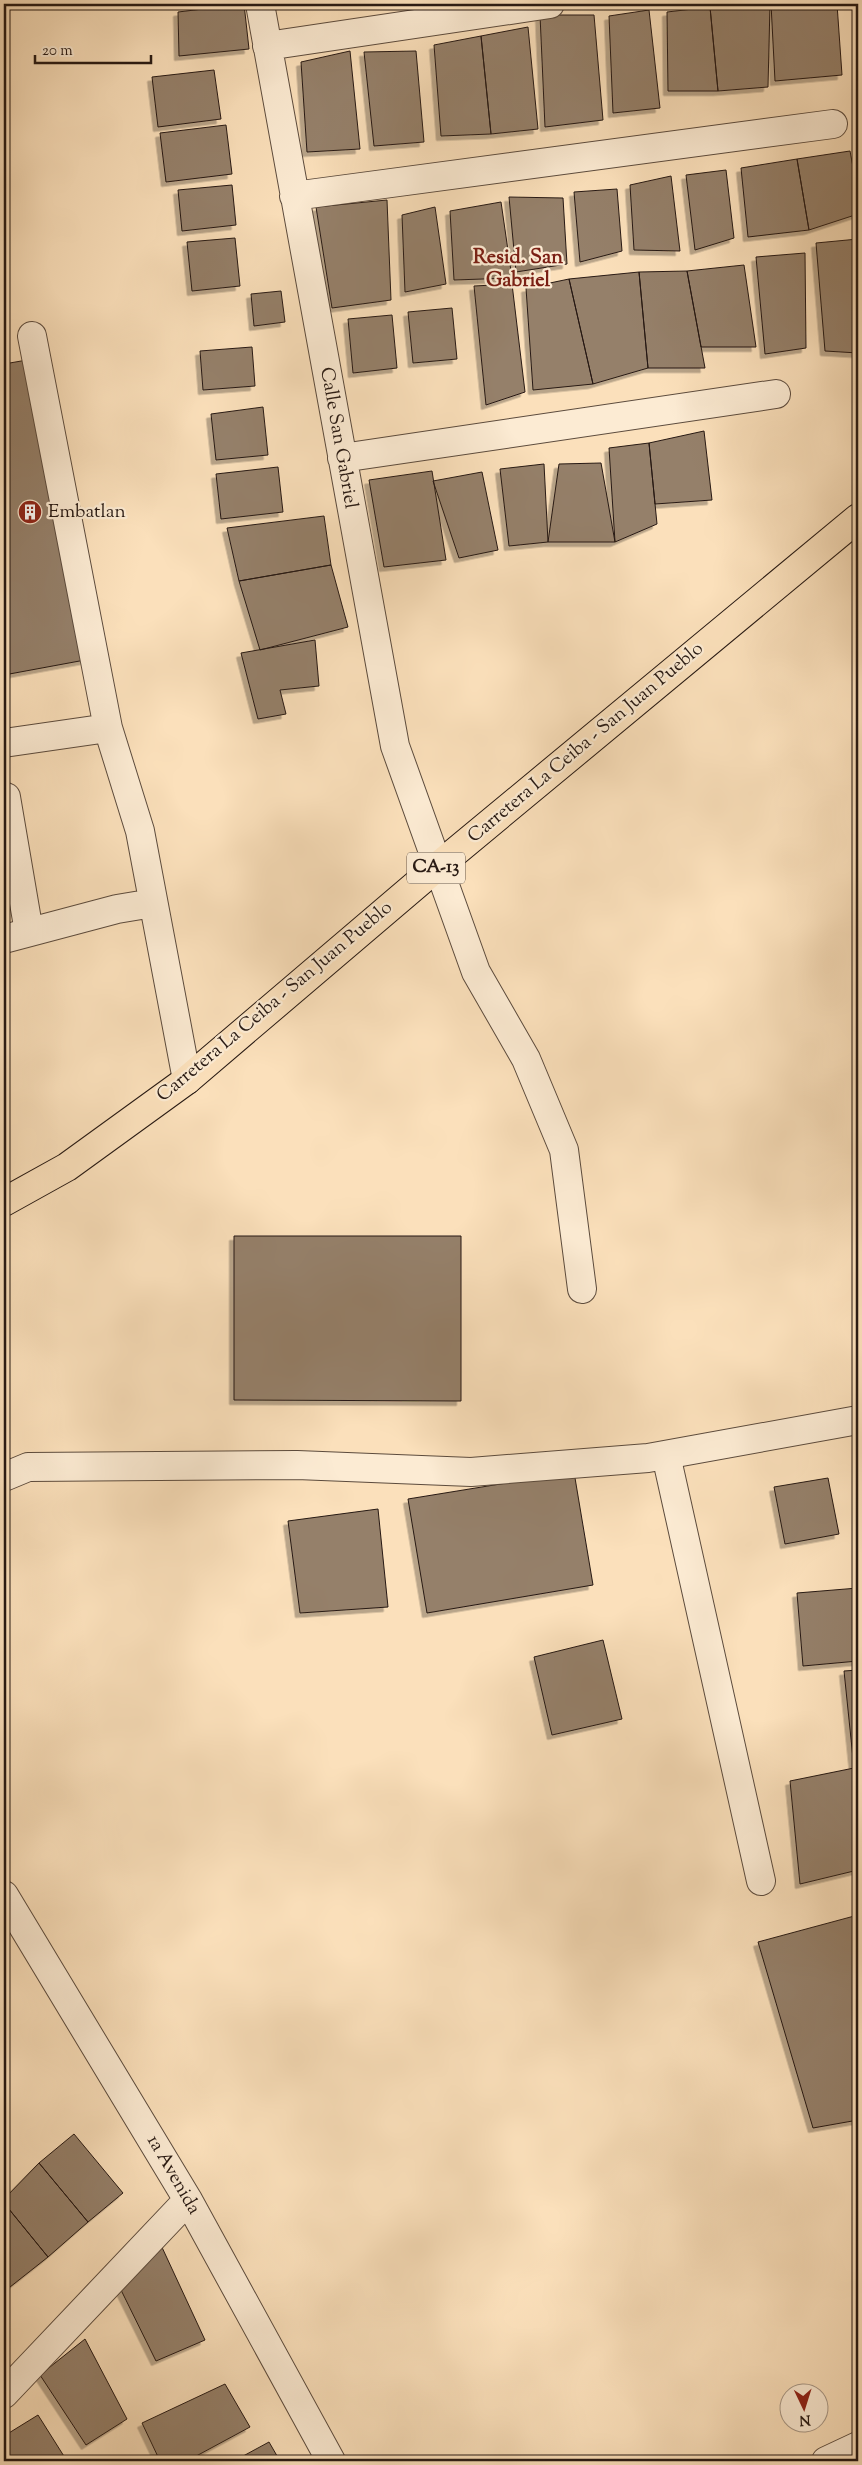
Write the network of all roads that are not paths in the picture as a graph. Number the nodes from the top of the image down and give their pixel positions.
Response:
1 (260, 4) edge
2 (542, 4) edge
3 (267, 46) junction
4 (833, 124) dead end
5 (294, 196) junction
6 (32, 336) dead end
7 (776, 394) dead end
8 (342, 458) junction
9 (858, 518) edge
10 (108, 728) junction
11 (4, 743) edge
12 (6, 797) dead end
13 (437, 867) junction
14 (154, 903) junction
15 (16, 935) edge
16 (187, 1080) junction
17 (4, 1202) edge
18 (582, 1289) dead end
19 (858, 1420) edge
20 (666, 1455) junction
21 (4, 1477) edge
22 (761, 1881) dead end
23 (4, 1895) edge
24 (188, 2200) junction
25 (4, 2394) edge
26 (858, 2446) edge
27 (331, 2461) edge
28 (826, 2461) edge

1 - 3 street, Calle San Gabriel
2 - 3 street
3 - 5 street, Calle San Gabriel
4 - 5 street
5 - 8 street, Calle San Gabriel
6 - 10 street
7 - 8 street
8 - 13 street, Calle San Gabriel
9 - 13 main road, Carretera La Ceiba - San Juan Pueblo / CA-13
10 - 11 street
10 - 14 street
12 - 15 street
13 - 16 main road, Carretera La Ceiba - San Juan Pueblo / CA-13
13 - 18 street, Calle San Gabriel
14 - 15 street
14 - 16 street
16 - 17 main road, Carretera La Ceiba - San Juan Pueblo / CA-13
19 - 20 street
20 - 21 street
20 - 22 street
23 - 24 street, 1a Avenida
24 - 25 street
24 - 27 street, 1a Avenida
26 - 28 street

